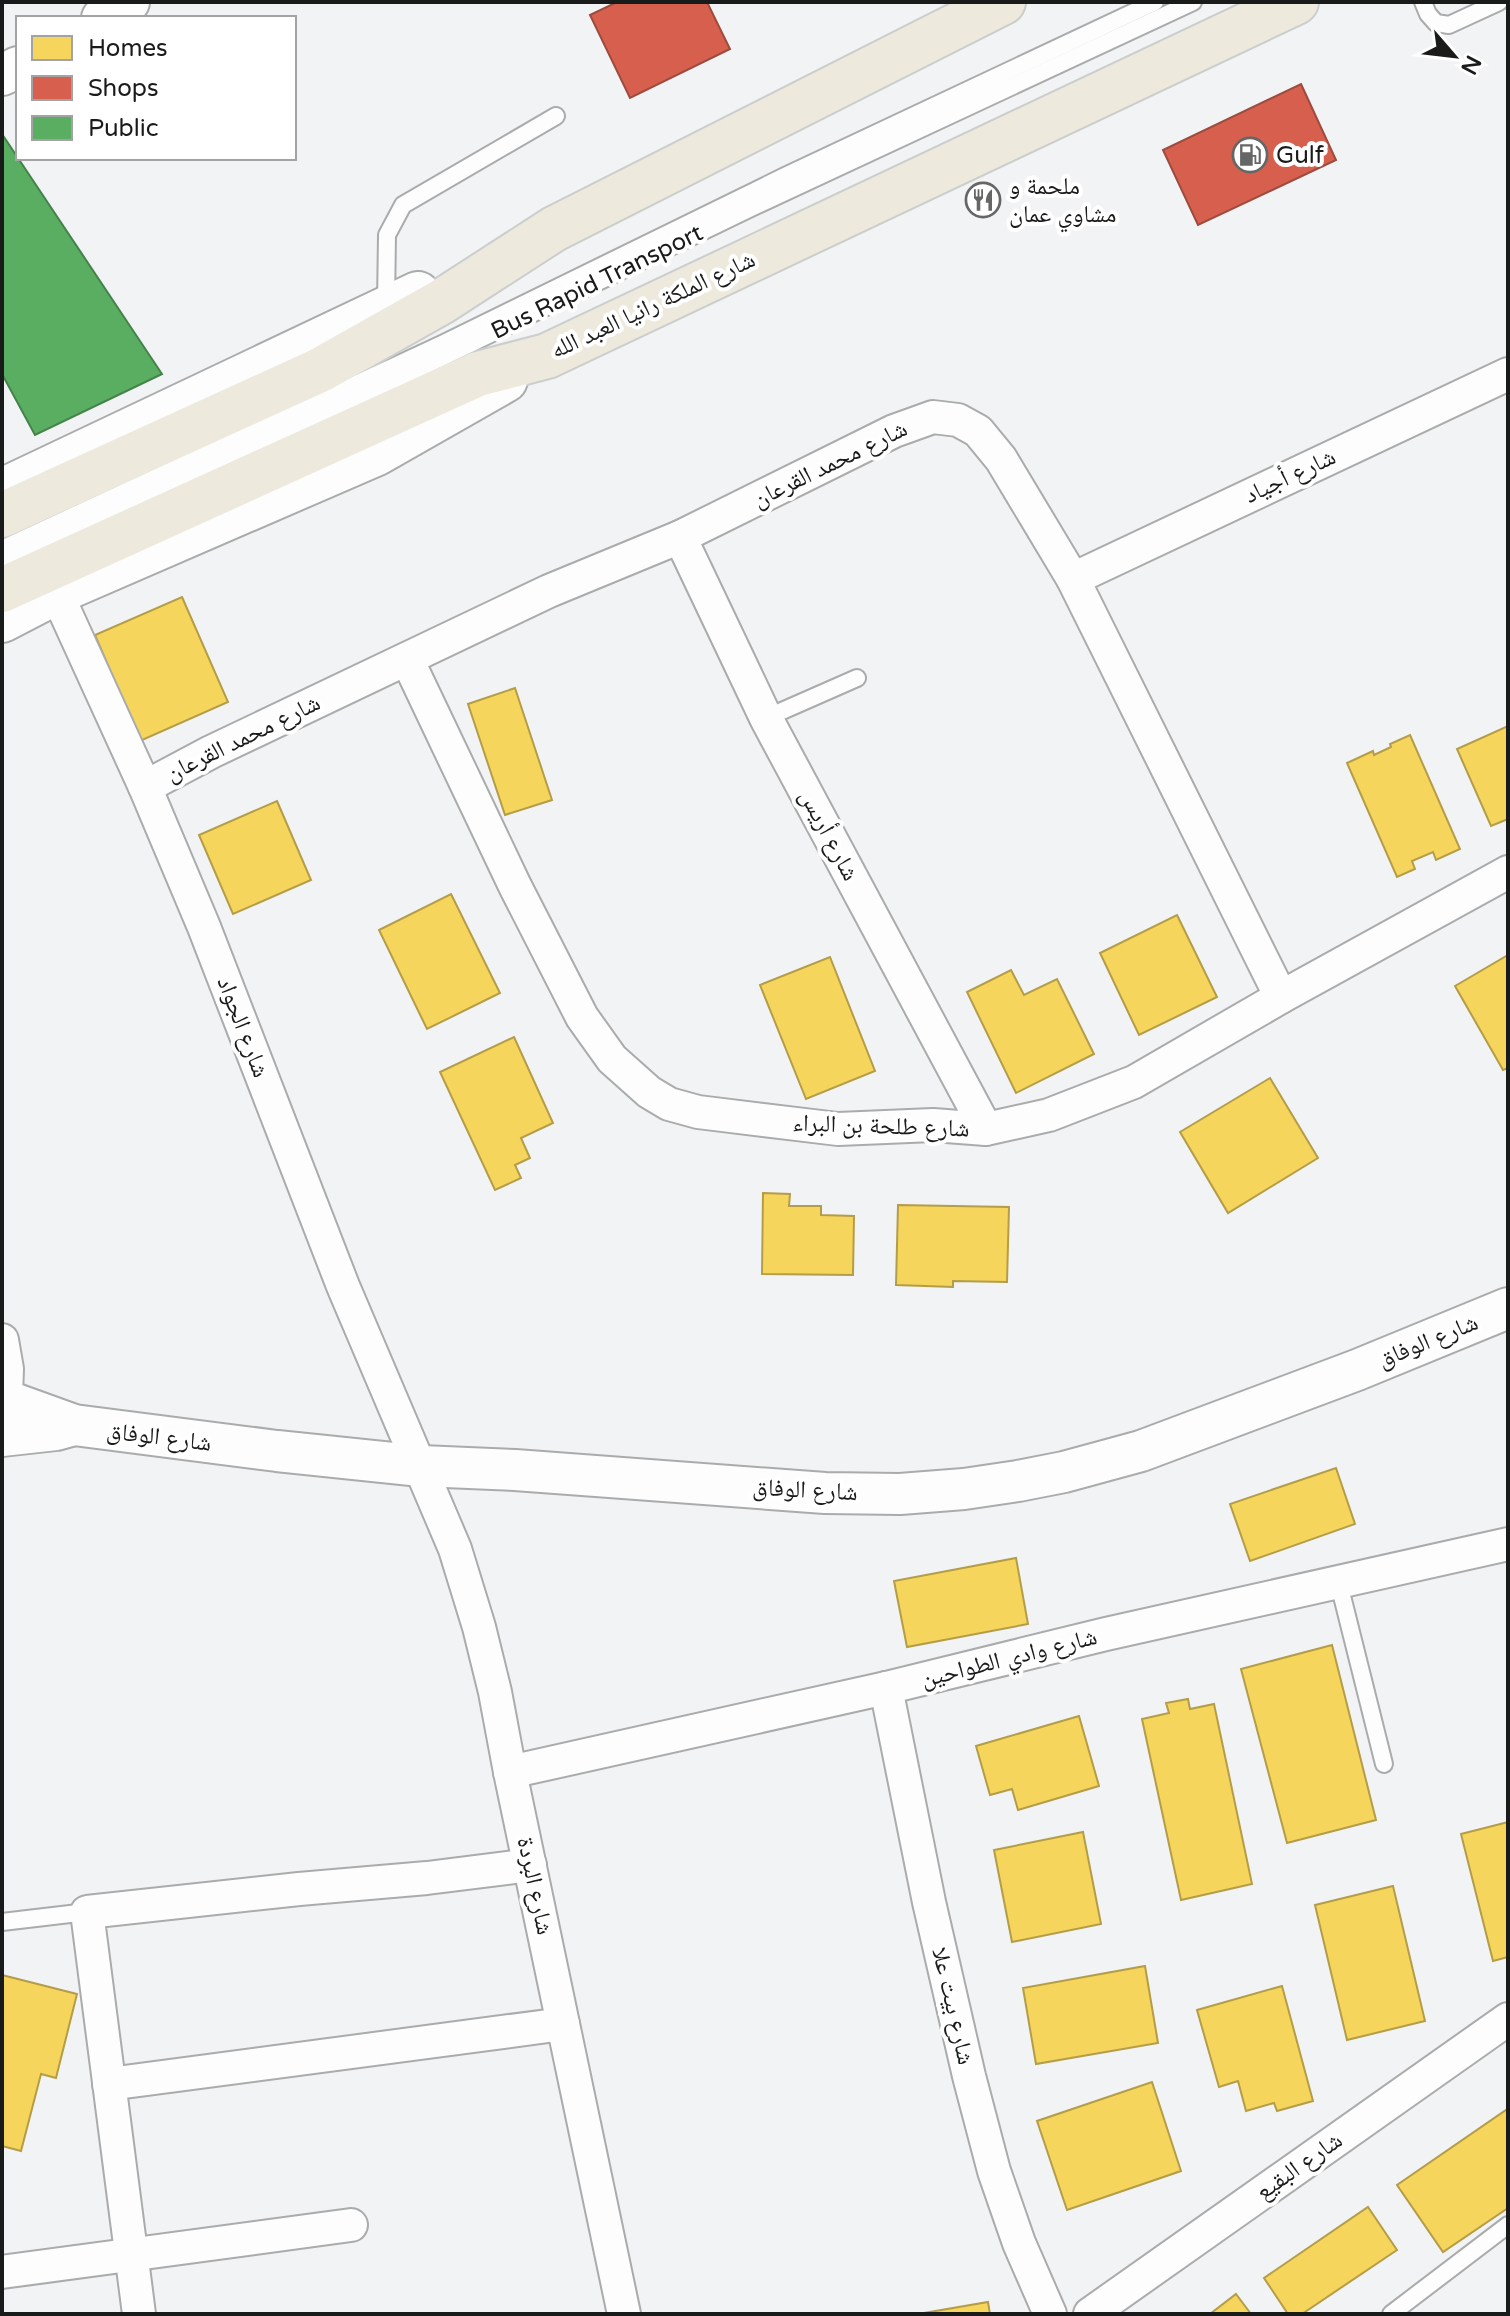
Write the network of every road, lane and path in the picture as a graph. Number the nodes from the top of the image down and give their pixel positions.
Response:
1 (129, 2) edge
2 (1003, 2) edge
3 (1155, 2) edge
4 (1193, 2) edge
5 (1296, 2) edge
6 (1423, 2) edge
7 (1499, 2) edge
8 (105, 16) edge
9 (556, 116) dead end
10 (554, 229) junction
11 (386, 309) junction
12 (547, 356) junction
13 (1508, 374) edge
14 (2, 491) edge
15 (2, 515) edge
16 (680, 537) junction
17 (2, 549) edge
18 (2, 564) edge
19 (1073, 579) junction
20 (2, 590) edge
21 (56, 592) junction
22 (2, 620) edge
23 (407, 659) junction
24 (857, 678) dead end
25 (766, 718) junction
26 (145, 787) junction
27 (1508, 872) edge
28 (1281, 997) junction
29 (986, 1129) junction
30 (1508, 1308) edge
31 (2, 1340) edge
32 (4, 1417) edge
33 (421, 1466) junction
34 (1508, 1544) edge
35 (1338, 1580) junction
36 (886, 1688) junction
37 (1384, 1764) dead end
38 (510, 1772) junction
39 (530, 1865) junction
40 (87, 1912) junction
41 (2, 1922) edge
42 (1508, 2019) edge
43 (563, 2024) junction
44 (109, 2084) junction
45 (351, 2225) dead end
46 (1508, 2225) edge
47 (132, 2256) junction
48 (2, 2272) edge
49 (139, 2314) edge
50 (624, 2314) edge
51 (1050, 2314) edge
52 (1090, 2314) edge
53 (1391, 2314) edge

1 - 8 street
2 - 10 main road
3 - 17 lane, Bus Rapid Transport
4 - 18 lane, Bus Rapid Transport
5 - 12 main road, شارع الملكة رانيا العبد الله
6 - 7 lane
9 - 11 lane
10 - 11 main road
10 - 15 main road
11 - 14 main road
12 - 20 main road, شارع الملكة رانيا العبد الله
12 - 21 main road
13 - 19 street, شارع أجياد
16 - 19 street, شارع محمد القرعان
16 - 23 street, شارع محمد القرعان
16 - 25 street, شارع أريس
19 - 28 street, شارع محمد القرعان
21 - 22 main road
21 - 26 street, شارع الجواد
23 - 26 street, شارع محمد القرعان
23 - 29 street, شارع طلحة بن البراء
24 - 25 lane
25 - 29 street, شارع أريس
26 - 33 street, شارع الجواد
27 - 28 street, شارع طلحة بن البراء
28 - 29 street, شارع طلحة بن البراء
30 - 33 street, شارع الوفاق
31 - 32 street
32 - 33 street, شارع الوفاق
33 - 38 street, شارع البردة
34 - 35 street, شارع وادي الطواحين
35 - 36 street, شارع وادي الطواحين
35 - 37 lane
36 - 38 street, شارع وادي الطواحين
36 - 51 street, شارع بيت علا
38 - 39 street, شارع البردة
39 - 40 street
39 - 43 street, شارع البردة
40 - 41 lane
40 - 44 street
42 - 52 street, شارع البقيع
43 - 44 street
43 - 50 street, شارع البردة
44 - 47 street
45 - 47 street
46 - 53 lane
47 - 48 street
47 - 49 street

